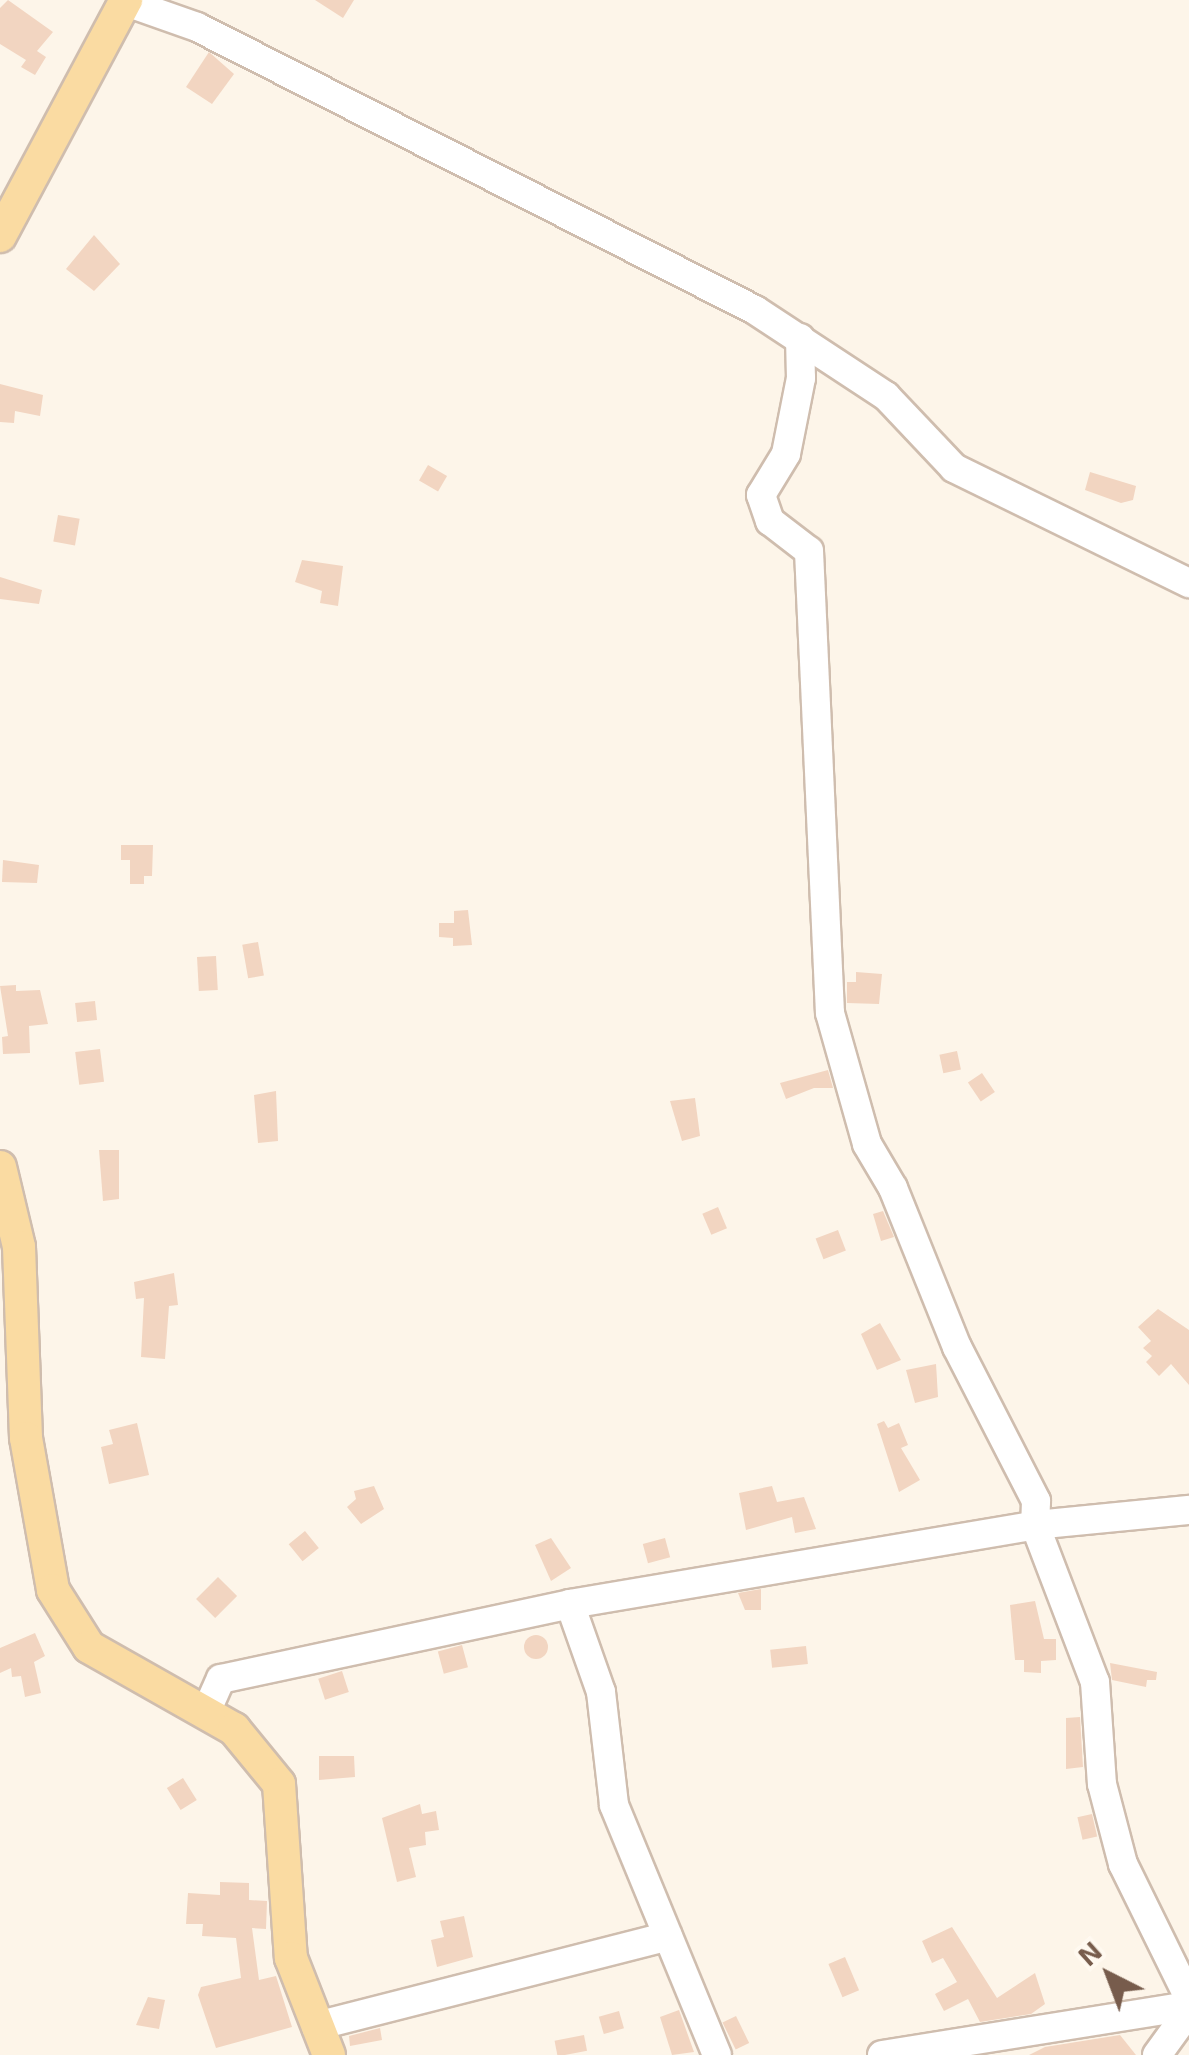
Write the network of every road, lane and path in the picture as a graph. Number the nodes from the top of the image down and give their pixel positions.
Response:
1 (126, 1) edge
2 (0, 236) edge
3 (800, 338) junction
4 (1189, 583) edge
5 (0, 1166) edge
6 (1189, 1510) edge
7 (1035, 1524) junction
8 (570, 1604) junction
9 (206, 1712) junction
10 (668, 1936) junction
11 (1189, 2005) edge
12 (322, 2040) edge
13 (886, 2054) edge
14 (717, 2055) edge
15 (1157, 2055) edge

1 - 2 main road
1 - 3 street
3 - 4 street
3 - 7 street
5 - 9 main road
6 - 7 street
7 - 8 street
7 - 11 street
8 - 9 street
8 - 10 street
9 - 12 main road
10 - 12 street
10 - 14 street
11 - 13 street
11 - 15 street

